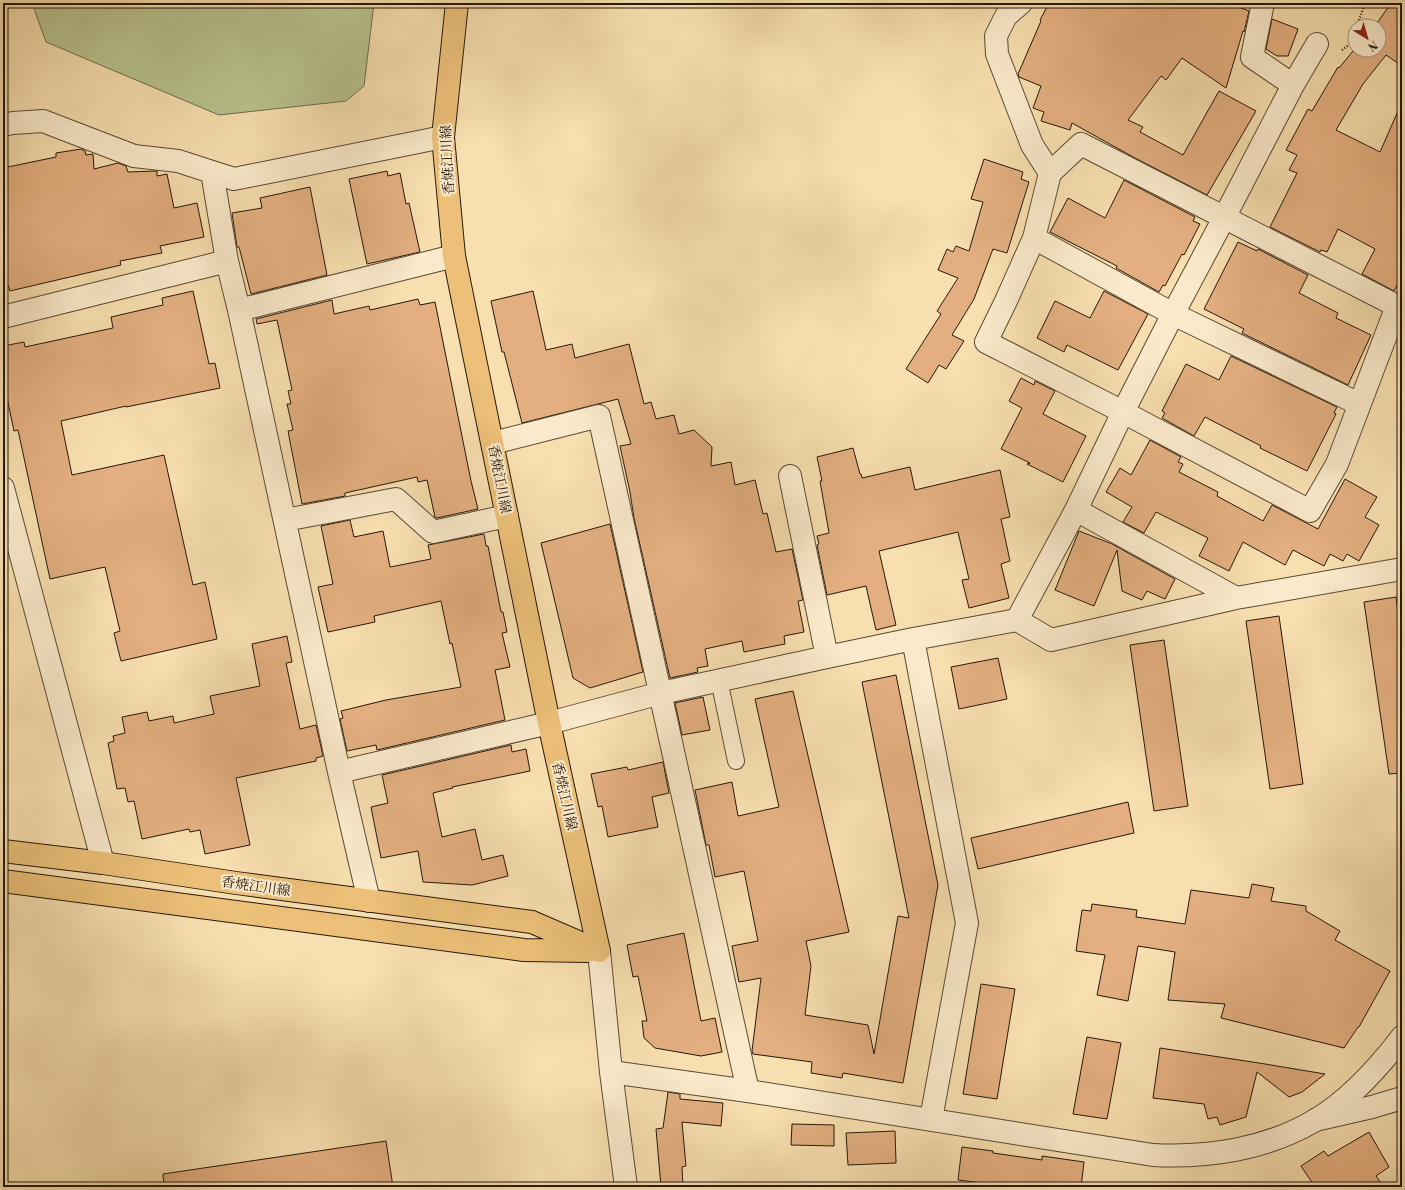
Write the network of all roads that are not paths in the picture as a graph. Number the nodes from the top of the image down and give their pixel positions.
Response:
1 (457, 3) edge
2 (1021, 3) edge
3 (1263, 3) edge
4 (1317, 44) dead end
5 (1293, 86) junction
6 (3, 125) edge
7 (443, 137) junction
8 (212, 172) junction
9 (1050, 173) junction
10 (1224, 218) junction
11 (1034, 238) junction
12 (454, 256) junction
13 (227, 261) junction
14 (239, 310) junction
15 (1173, 314) junction
16 (3, 317) edge
17 (1359, 404) junction
18 (1123, 412) junction
19 (493, 443) junction
20 (790, 476) dead end
21 (3, 488) edge
22 (1076, 510) junction
23 (507, 516) junction
24 (285, 520) junction
25 (1402, 569) edge
26 (1236, 598) junction
27 (1017, 620) junction
28 (913, 639) junction
29 (827, 656) junction
30 (719, 680) junction
31 (660, 693) junction
32 (548, 723) junction
33 (736, 761) dead end
34 (339, 772) junction
35 (3, 851) edge
36 (103, 863) junction
37 (3, 881) edge
38 (369, 901) junction
39 (599, 951) junction
40 (1402, 1037) edge
41 (611, 1072) junction
42 (748, 1091) junction
43 (1402, 1098) edge
44 (931, 1119) junction
45 (1315, 1120) junction
46 (626, 1187) edge

1 - 7 main road, 香焼江川線
2 - 9 street
3 - 5 street
4 - 5 street
5 - 10 street
6 - 8 street
7 - 8 street
7 - 12 main road, 香焼江川線
8 - 13 street
9 - 10 street
9 - 11 street
10 - 15 street
10 - 17 street
11 - 15 street
11 - 18 street
12 - 14 street
12 - 19 main road, 香焼江川線
13 - 14 street
13 - 16 street
14 - 24 street
15 - 17 street
15 - 18 street
17 - 18 street
18 - 22 street
19 - 23 main road, 香焼江川線
19 - 31 street
20 - 29 street
21 - 36 street
22 - 26 street
22 - 27 street
23 - 24 street
23 - 32 main road, 香焼江川線
24 - 34 street
25 - 26 street
26 - 27 street
27 - 28 street
28 - 29 street
28 - 44 street
29 - 30 street
30 - 31 street
30 - 33 lane
31 - 32 street
31 - 42 street
32 - 34 street
32 - 39 main road, 香焼江川線
34 - 38 street
35 - 36 main road, 香焼江川線
36 - 38 main road, 香焼江川線
37 - 39 main road, 香焼江川線
38 - 39 main road, 香焼江川線
39 - 41 street
40 - 45 street
41 - 42 street
41 - 46 street
42 - 44 street
43 - 45 street
44 - 45 street

